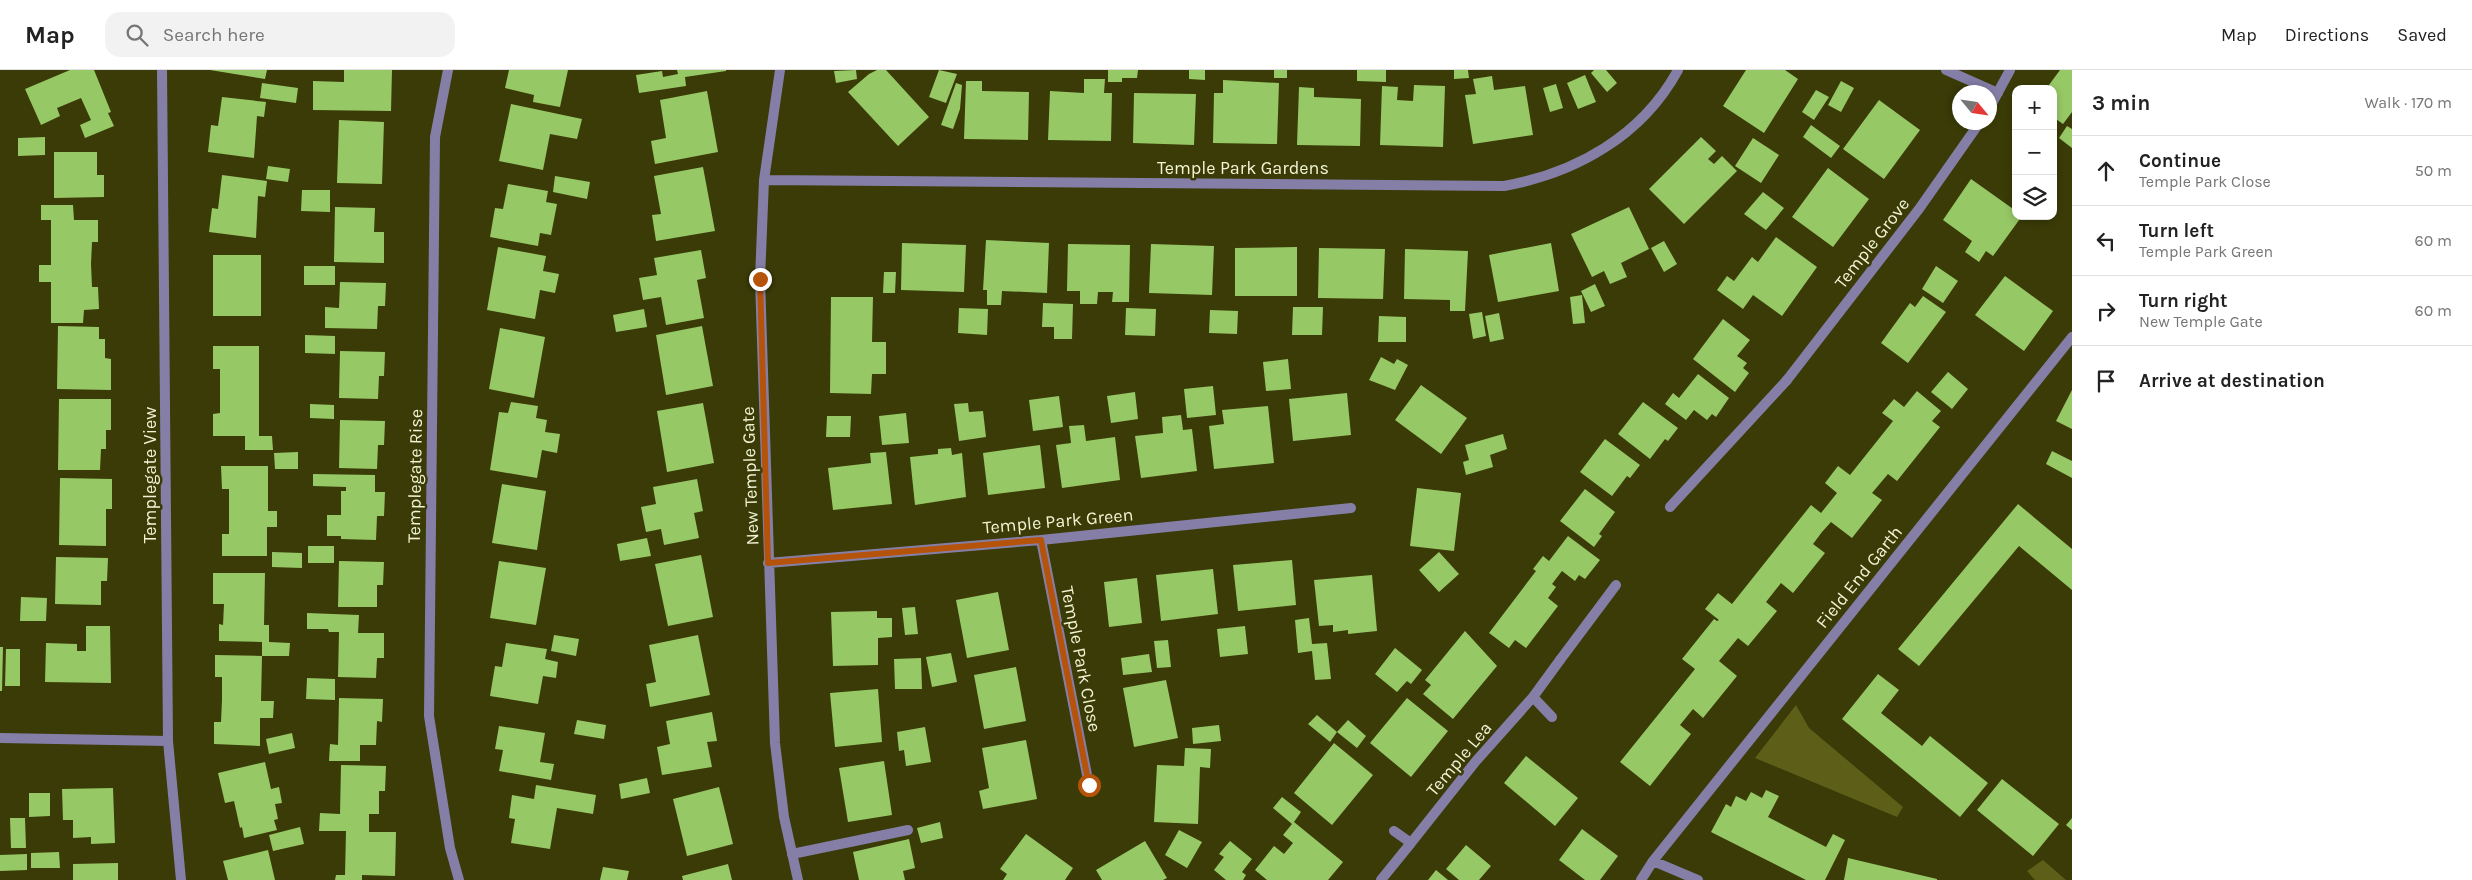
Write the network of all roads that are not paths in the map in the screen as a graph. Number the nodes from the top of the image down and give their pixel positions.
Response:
1 (162, 70) edge
2 (448, 70) edge
3 (780, 70) edge
4 (1678, 70) edge
5 (1946, 70) edge
6 (2010, 70) edge
7 (1998, 93) joint
8 (1974, 130) edge
9 (764, 180) junction
10 (2072, 337) edge
11 (1670, 507) dead end
12 (1351, 508) dead end
13 (1041, 540) junction
14 (768, 563) junction
15 (1616, 585) dead end
16 (1533, 697) junction
17 (1552, 717) dead end
18 (0, 738) edge
19 (168, 741) junction
20 (1089, 785) dead end
21 (908, 830) dead end
22 (1394, 831) dead end
23 (1411, 843) junction
24 (792, 854) junction
25 (1653, 861) junction
26 (181, 880) edge
27 (458, 880) edge
28 (798, 880) edge
29 (1381, 880) edge
30 (1641, 880) edge
31 (1698, 880) edge

1 - 19 street, Templegate View
2 - 27 street, Templegate Rise
3 - 9 street, New Temple Gate
4 - 9 street, Temple Park Gardens
5 - 7 street
6 - 7 street
8 - 11 street, Temple Grove
9 - 14 street, New Temple Gate
10 - 25 street, Field End Garth
12 - 13 street, Temple Park Green
13 - 14 street, Temple Park Green
13 - 20 street, Temple Park Close
14 - 24 street, New Temple Gate
15 - 16 street, Temple Lea
16 - 17 street
16 - 23 street, Temple Lea
18 - 19 street
19 - 26 street, Templegate View
21 - 24 street
22 - 23 street
23 - 29 street, Temple Lea
24 - 28 street, New Temple Gate
25 - 30 street, Field End Garth
25 - 31 street

